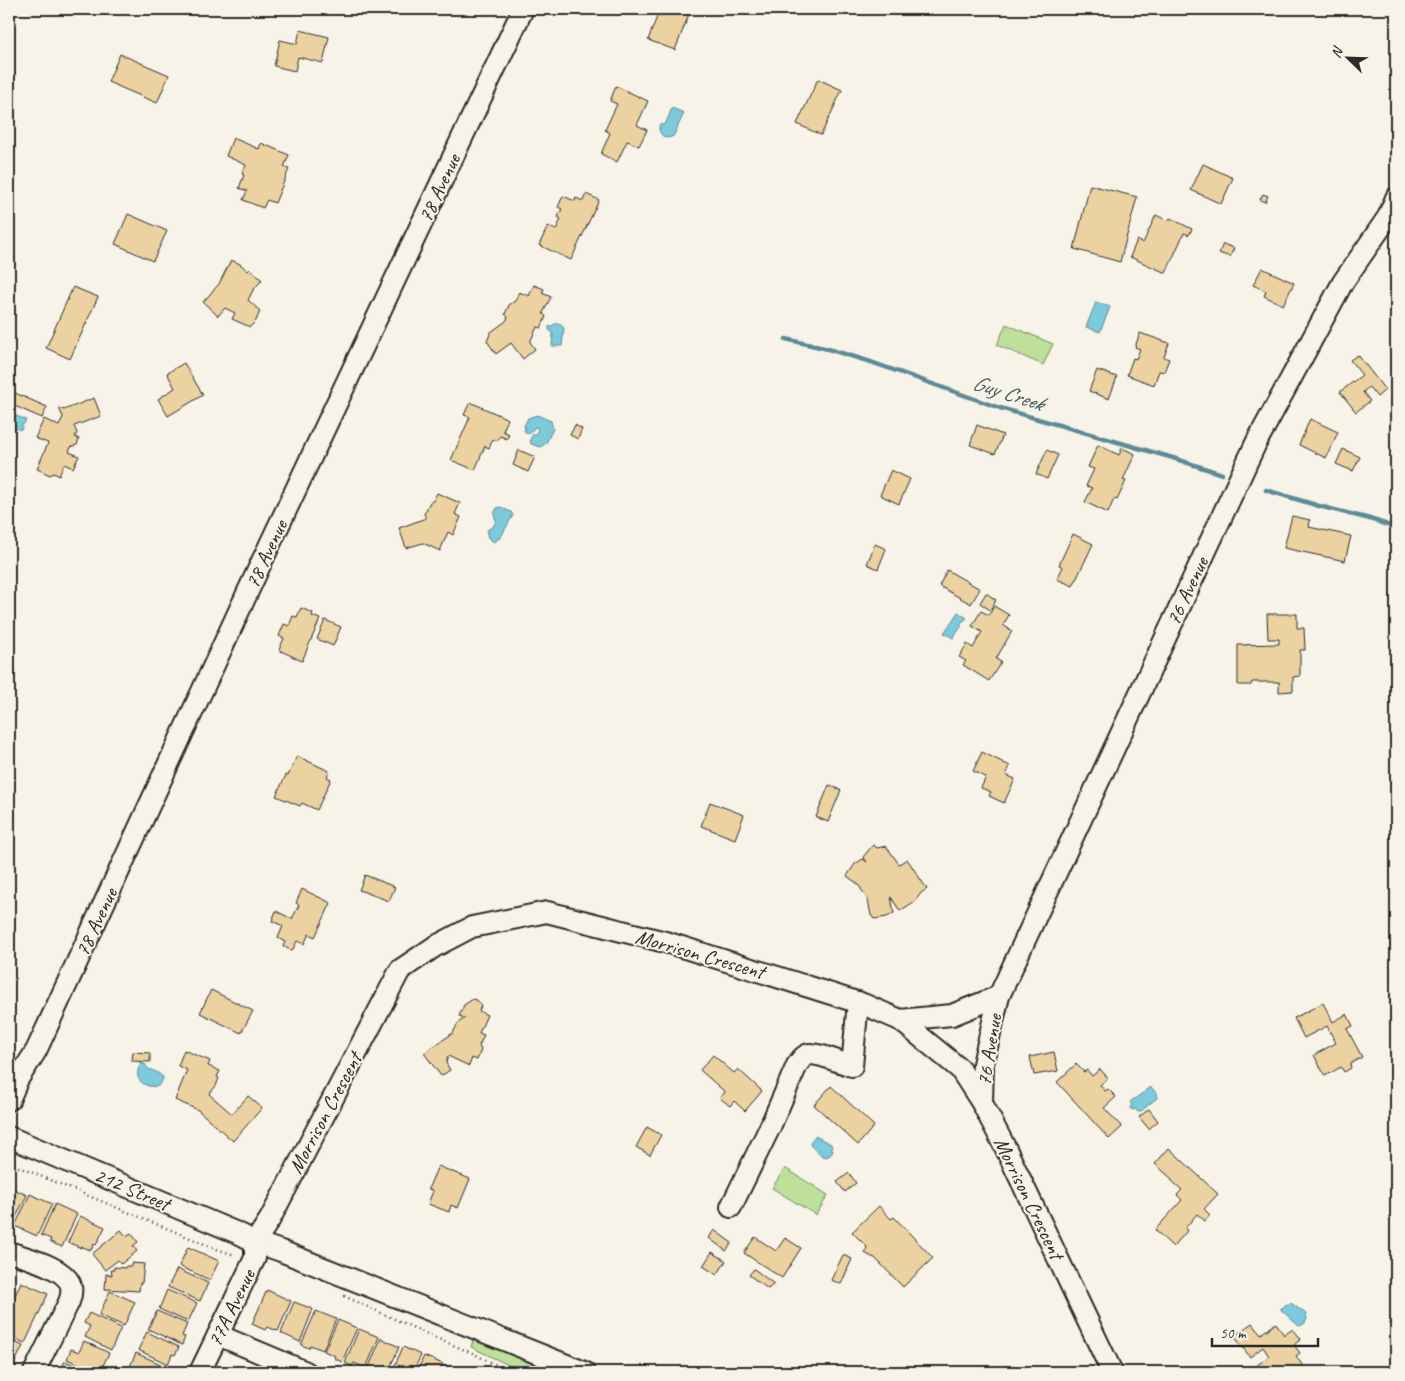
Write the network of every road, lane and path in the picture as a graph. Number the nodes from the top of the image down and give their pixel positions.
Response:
1 (523, 9) edge
2 (1396, 198) edge
3 (999, 996) junction
4 (858, 1002) junction
5 (900, 1020) junction
6 (9, 1100) edge
7 (982, 1103) junction
8 (9, 1137) edge
9 (9, 1163) edge
10 (731, 1207) dead end
11 (255, 1242) junction
12 (9, 1252) edge
13 (235, 1255) dead end
14 (344, 1296) dead end
15 (218, 1335) junction
16 (34, 1372) edge
17 (200, 1372) edge
18 (306, 1372) edge
19 (511, 1372) edge
20 (584, 1372) edge
21 (1112, 1372) edge

1 - 6 street, 78 Avenue
2 - 3 street, 76 Avenue
3 - 5 street, 76 Avenue
3 - 7 street, 76 Avenue
4 - 5 street, Morrison Crescent
4 - 10 street
4 - 11 street, Morrison Crescent
5 - 7 street, Morrison Crescent
7 - 21 street, Morrison Crescent
8 - 11 street, 212 Street
9 - 13 path
11 - 15 street, 77A Avenue
11 - 20 street, 212 Street
12 - 16 street
14 - 19 path
15 - 17 street, 77A Avenue
15 - 18 street

